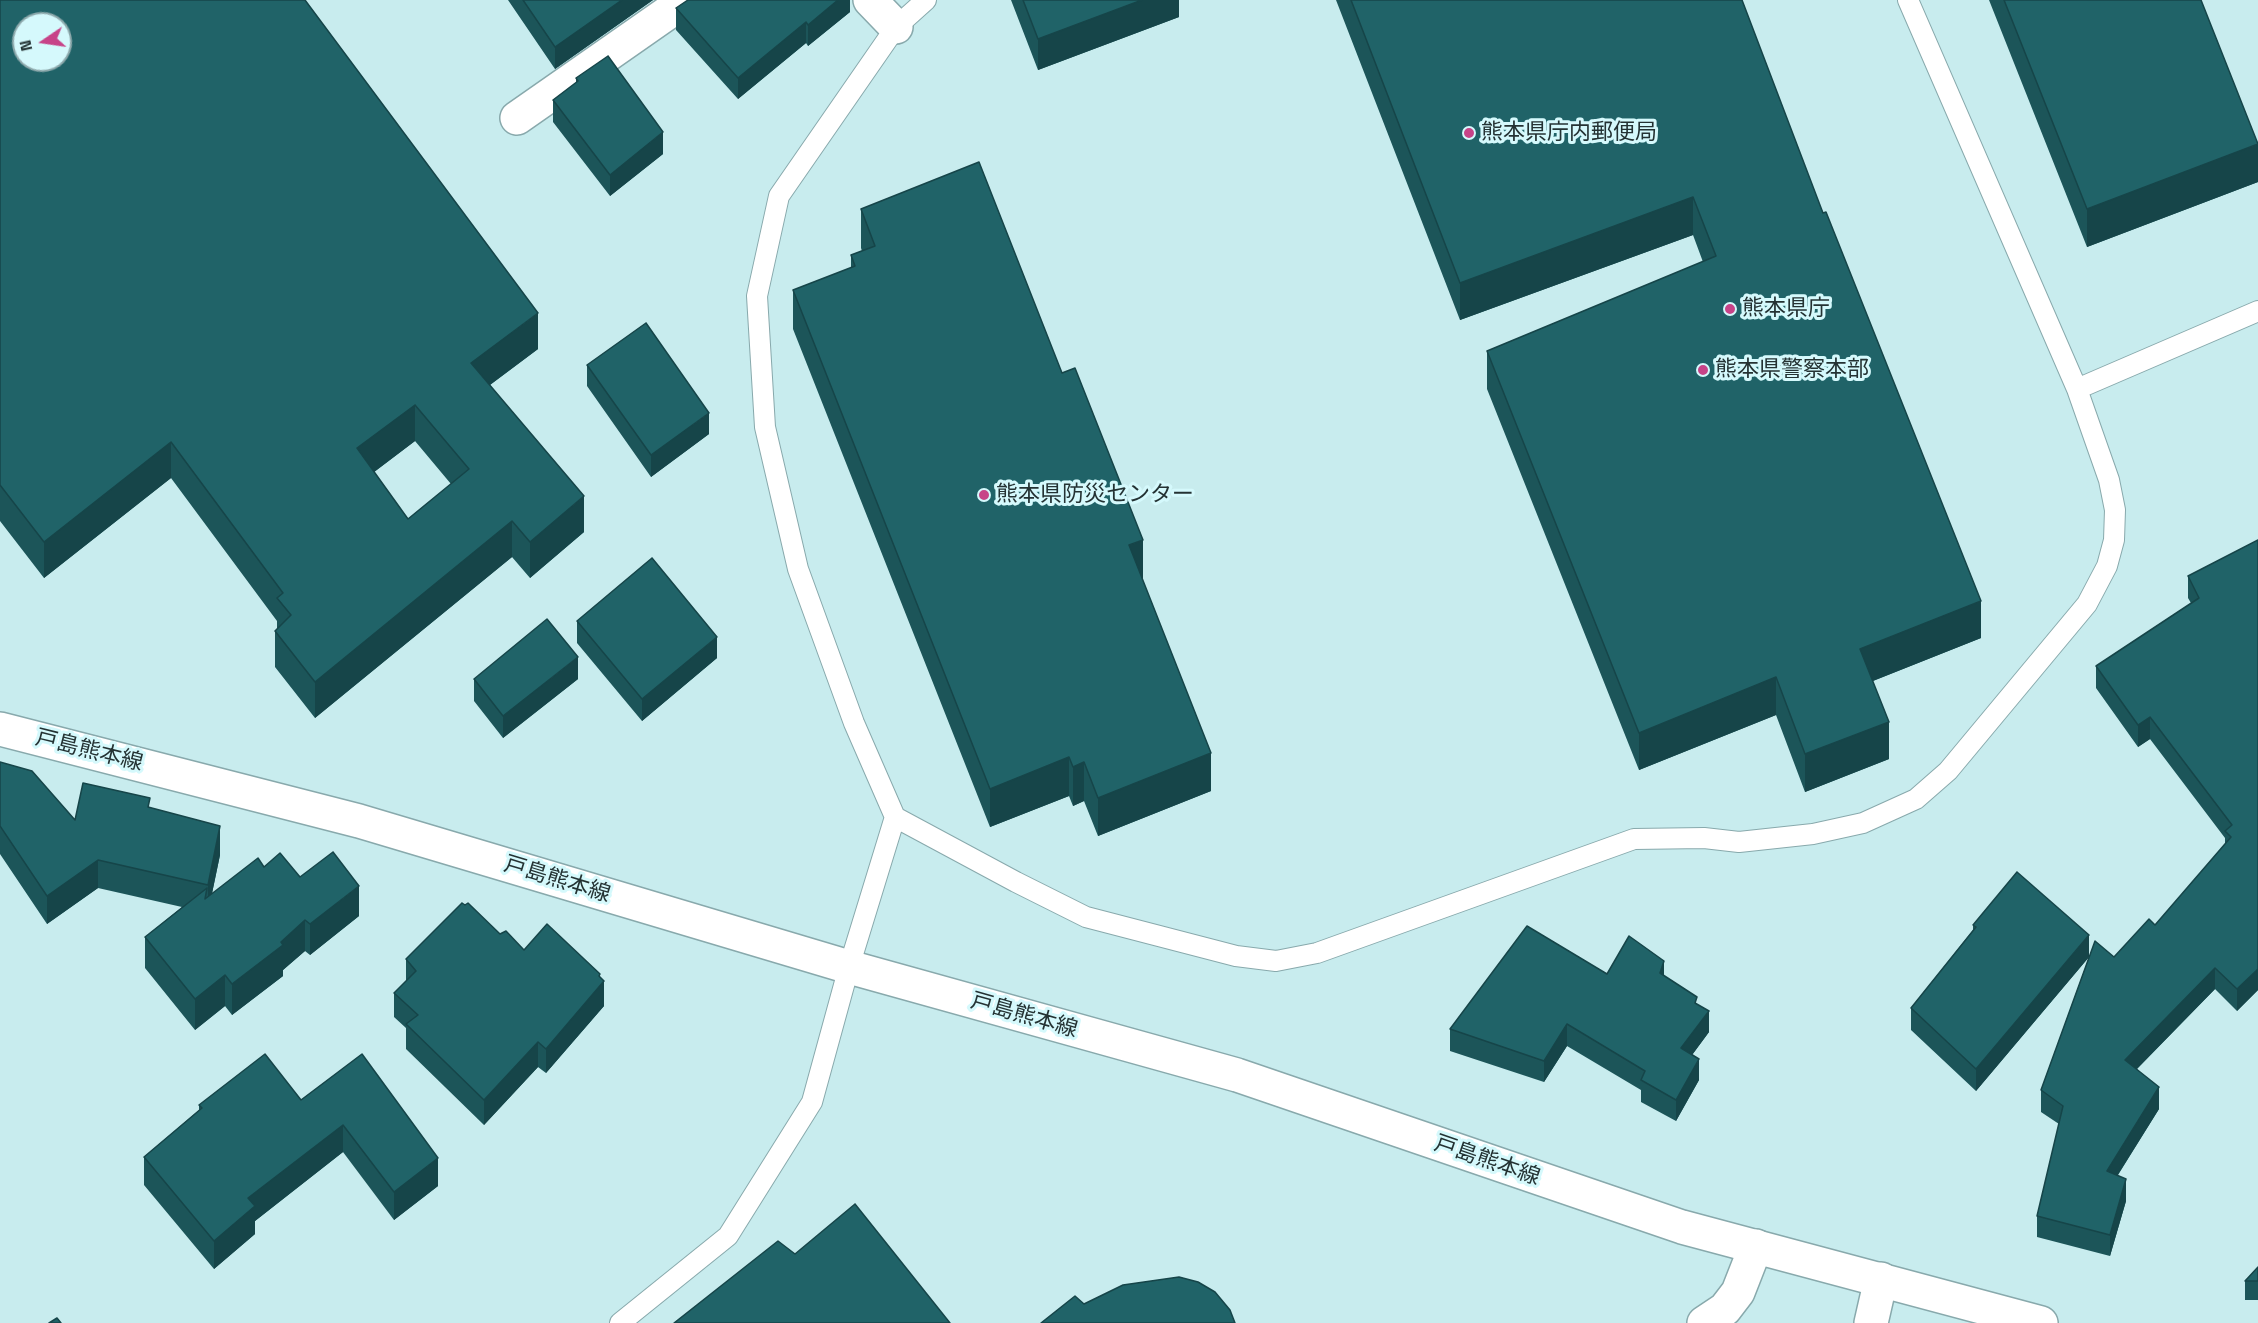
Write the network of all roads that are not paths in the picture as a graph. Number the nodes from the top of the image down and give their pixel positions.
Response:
1 (686, 0) edge
2 (870, 0) edge
3 (926, 0) edge
4 (1908, 0) edge
5 (896, 27) junction
6 (517, 118) dead end
7 (2258, 311) edge
8 (2077, 389) junction
9 (0, 729) edge
10 (895, 817) junction
11 (849, 967) junction
12 (1756, 1246) junction
13 (1881, 1279) junction
14 (620, 1323) edge
15 (1704, 1323) edge
16 (1871, 1323) edge
17 (2041, 1323) edge

1 - 6 main road
2 - 5 main road
3 - 5 lane
4 - 8 lane
5 - 10 lane
7 - 8 lane
8 - 10 lane
9 - 11 main road, 戸島熊本線
10 - 11 lane
11 - 12 main road, 戸島熊本線
11 - 14 lane
12 - 13 main road, 戸島熊本線
12 - 15 main road
13 - 16 main road
13 - 17 main road, 戸島熊本線

